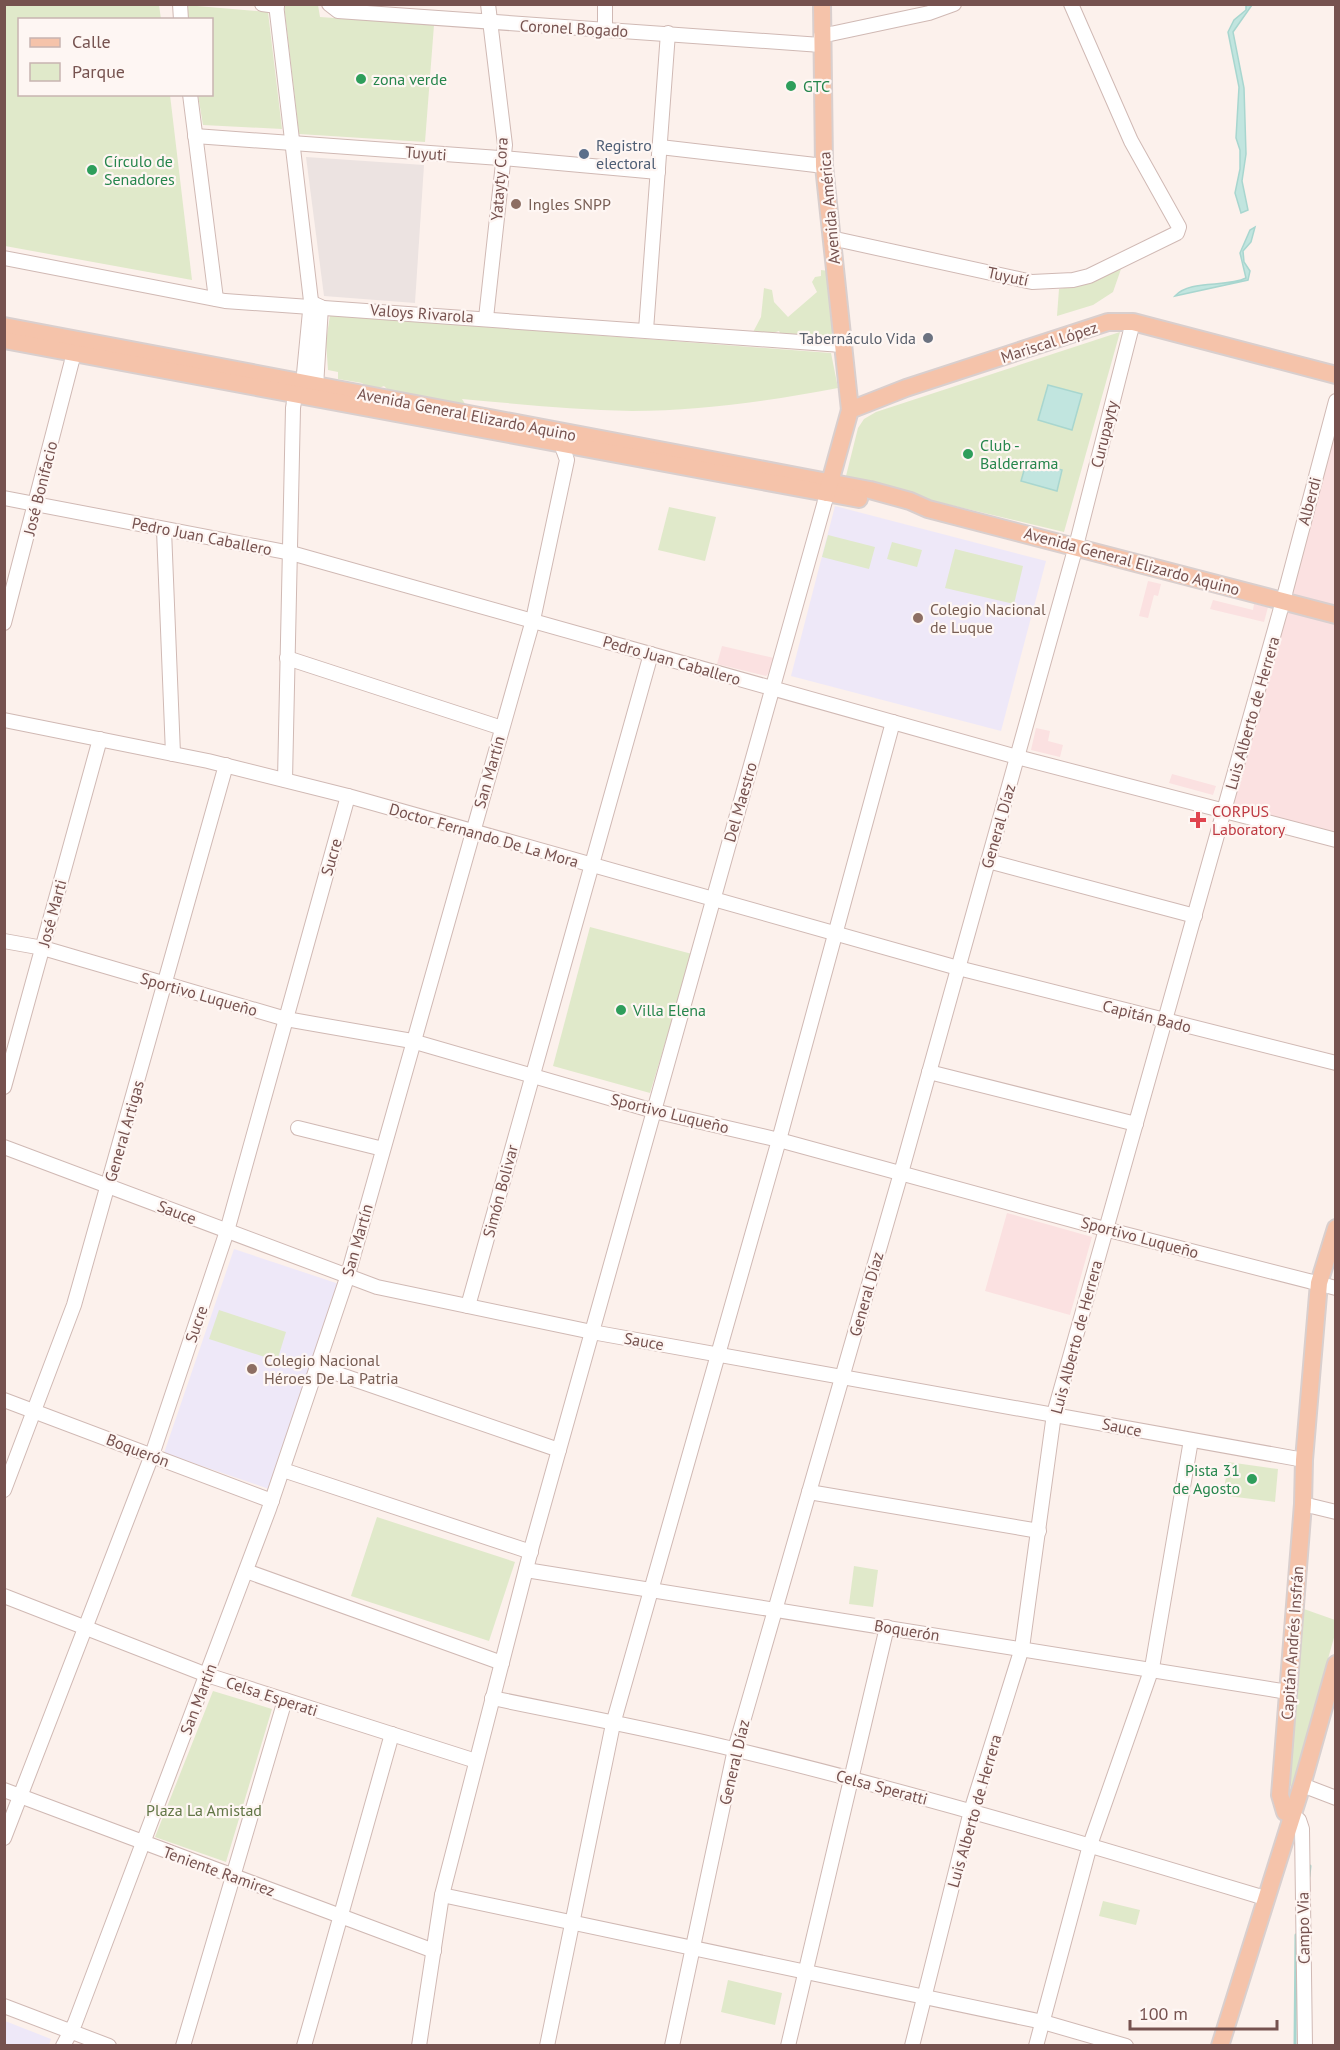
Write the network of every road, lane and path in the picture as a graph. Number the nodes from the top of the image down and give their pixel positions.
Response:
1 (261, 4) edge
2 (488, 4) edge
3 (605, 4) edge
4 (822, 4) edge
5 (954, 4) edge
6 (1071, 4) edge
7 (277, 5) edge
8 (329, 5) edge
9 (490, 23) junction
10 (605, 29) junction
11 (668, 33) junction
12 (821, 40) junction
13 (190, 96) edge
14 (195, 136) junction
15 (293, 142) junction
16 (660, 147) junction
17 (504, 158) junction
18 (824, 166) junction
19 (658, 172) junction
20 (831, 238) junction
21 (4, 258) edge
22 (216, 299) junction
23 (314, 305) junction
24 (486, 318) junction
25 (1133, 322) junction
26 (4, 326) edge
27 (646, 330) junction
28 (4, 340) edge
29 (842, 345) junction
30 (74, 353) junction
31 (1335, 375) edge
32 (305, 388) junction
33 (1335, 401) edge
34 (850, 410) junction
35 (558, 437) junction
36 (828, 488) junction
37 (4, 498) edge
38 (36, 503) junction
39 (164, 530) junction
40 (1076, 546) junction
41 (291, 553) junction
42 (1283, 601) junction
43 (1335, 615) edge
44 (532, 620) junction
45 (4, 623) edge
46 (651, 654) junction
47 (287, 658) junction
48 (772, 688) junction
49 (4, 720) edge
50 (893, 722) junction
51 (502, 728) junction
52 (100, 739) junction
53 (173, 754) junction
54 (1017, 757) junction
55 (226, 765) junction
56 (285, 780) junction
57 (348, 796) junction
58 (1224, 811) junction
59 (472, 831) junction
60 (1335, 840) edge
61 (988, 861) junction
62 (590, 865) junction
63 (713, 898) junction
64 (1194, 916) junction
65 (836, 932) junction
66 (4, 941) edge
67 (43, 948) junction
68 (958, 968) junction
69 (165, 984) junction
70 (286, 1019) junction
71 (1165, 1020) junction
72 (412, 1041) junction
73 (1335, 1063) edge
74 (929, 1072) junction
75 (531, 1076) junction
76 (4, 1087) edge
77 (654, 1111) junction
78 (1136, 1124) junction
79 (298, 1128) dead end
80 (779, 1140) junction
81 (4, 1146) edge
82 (383, 1149) junction
83 (901, 1173) junction
84 (108, 1186) junction
85 (1335, 1228) edge
86 (1105, 1229) junction
87 (227, 1231) junction
88 (347, 1278) junction
89 (1327, 1286) edge
90 (468, 1306) junction
91 (592, 1332) junction
92 (718, 1354) junction
93 (318, 1367) junction
94 (842, 1376) junction
95 (4, 1400) edge
96 (35, 1410) junction
97 (1054, 1414) junction
98 (1191, 1440) junction
99 (559, 1450) junction
100 (152, 1455) junction
101 (1304, 1460) junction
102 (283, 1470) junction
103 (4, 1490) edge
104 (809, 1492) junction
105 (272, 1501) junction
106 (1303, 1504) junction
107 (1335, 1512) edge
108 (1039, 1531) junction
109 (531, 1549) junction
110 (526, 1570) junction
111 (246, 1571) junction
112 (651, 1590) junction
113 (4, 1596) edge
114 (775, 1609) junction
115 (87, 1627) junction
116 (887, 1627) junction
117 (1022, 1648) junction
118 (502, 1664) junction
119 (1335, 1664) edge
120 (1152, 1668) junction
121 (207, 1674) junction
122 (1288, 1692) junction
123 (492, 1698) junction
124 (285, 1700) junction
125 (613, 1724) junction
126 (392, 1734) junction
127 (735, 1749) junction
128 (476, 1761) junction
129 (850, 1779) junction
130 (1302, 1785) junction
131 (4, 1790) edge
132 (20, 1798) junction
133 (1335, 1798) edge
134 (971, 1811) junction
135 (1291, 1814) junction
136 (4, 1838) edge
137 (143, 1843) junction
138 (1090, 1845) junction
139 (233, 1876) junction
140 (442, 1895) junction
141 (1265, 1898) junction
142 (340, 1916) junction
143 (573, 1922) junction
144 (694, 1948) junction
145 (434, 1951) junction
146 (805, 1971) junction
147 (924, 1998) junction
148 (4, 2006) edge
149 (1043, 2022) junction
150 (71, 2031) junction
151 (63, 2046) edge
152 (109, 2046) edge
153 (183, 2046) edge
154 (303, 2046) edge
155 (419, 2046) edge
156 (547, 2046) edge
157 (672, 2046) edge
158 (788, 2046) edge
159 (912, 2046) edge
160 (1036, 2046) edge
161 (1126, 2046) edge
162 (1220, 2046) edge
163 (1305, 2046) edge

1 - 7 street
2 - 9 street, Yatayty Cora
3 - 10 street
4 - 12 main road, Avenida América
5 - 12 street, Coronel Bogado
6 - 20 street, Tuyutí
7 - 15 street
8 - 9 street, Coronel Bogado
9 - 10 street, Coronel Bogado
9 - 17 street, Yatayty Cora
10 - 11 street, Coronel Bogado
11 - 12 street, Coronel Bogado
11 - 16 street
12 - 18 main road, Avenida América
13 - 14 street
14 - 15 street, Tuyuti
14 - 22 street
15 - 17 street, Tuyuti
15 - 23 street
16 - 18 street
16 - 19 street
17 - 19 street, Tuyuti
17 - 24 street, Yatayty Cora
18 - 20 main road, Avenida América
19 - 27 street
20 - 29 main road, Avenida América
21 - 22 street, Valoys Rivarola
22 - 23 street, Valoys Rivarola
23 - 24 street, Valoys Rivarola
23 - 32 street
24 - 27 street, Valoys Rivarola
25 - 31 main road, Mariscal López
25 - 34 main road, Mariscal López
25 - 40 street, Curupayty
26 - 32 main road, Avenida General Elizardo Aquino
27 - 29 street, Valoys Rivarola
28 - 30 main road, Avenida General Elizardo Aquino
29 - 34 main road, Avenida América
30 - 32 main road, Avenida General Elizardo Aquino
30 - 38 street, José Bonifacio
32 - 35 main road, Avenida General Elizardo Aquino
32 - 35 main road, Avenida General Elizardo Aquino
32 - 41 street
33 - 42 street, Alberdi
34 - 36 main road
35 - 36 main road, Avenida General Elizardo Aquino
35 - 44 street, San Martín
36 - 40 main road, Avenida General Elizardo Aquino
36 - 48 street, Del Maestro
37 - 38 street, Pedro Juan Caballero
38 - 39 street, Pedro Juan Caballero
38 - 45 street, José Bonifacio
39 - 41 street, Pedro Juan Caballero
39 - 53 street
40 - 42 main road, Avenida General Elizardo Aquino
40 - 54 street, General Díaz
41 - 44 street, Pedro Juan Caballero
41 - 47 street
42 - 43 main road, Avenida General Elizardo Aquino
42 - 58 street, Luis Alberto de Herrera
44 - 46 street, Pedro Juan Caballero
44 - 51 street, San Martín
46 - 48 street, Pedro Juan Caballero
46 - 62 street, Simón Bolivar
47 - 51 street
47 - 56 street
48 - 50 street, Pedro Juan Caballero
48 - 63 street, Del Maestro
49 - 52 street, Doctor Fernando De La Mora
50 - 54 street, Pedro Juan Caballero
50 - 65 street
51 - 59 street, San Martín
52 - 53 street, Doctor Fernando De La Mora
52 - 67 street, José Marti
53 - 55 street, Doctor Fernando De La Mora
54 - 58 street, Pedro Juan Caballero
54 - 61 street, General Díaz
55 - 56 street, Doctor Fernando De La Mora
55 - 69 street, General Artigas
56 - 57 street, Doctor Fernando De La Mora
57 - 59 street, Doctor Fernando De La Mora
57 - 70 street, Sucre
58 - 60 street, Pedro Juan Caballero
58 - 64 street, Luis Alberto de Herrera
59 - 62 street, Doctor Fernando De La Mora
59 - 72 street, San Martín
61 - 64 street
61 - 68 street, General Díaz
62 - 63 street, Doctor Fernando De La Mora
62 - 75 street, Simón Bolivar
63 - 65 street, Doctor Fernando De La Mora
63 - 77 street, Del Maestro
64 - 71 street, Luis Alberto de Herrera
65 - 68 street, Doctor Fernando De La Mora
65 - 80 street
66 - 67 street, Sportivo Luqueño
67 - 69 street, Sportivo Luqueño
67 - 76 street, José Marti
68 - 71 street, Capitán Bado
68 - 74 street, General Díaz
69 - 70 street, Sportivo Luqueño
69 - 84 street, General Artigas
70 - 72 street, Sportivo Luqueño
70 - 87 street, Sucre
71 - 73 street, Capitán Bado
71 - 78 street, Luis Alberto de Herrera
72 - 75 street, Sportivo Luqueño
72 - 82 street, San Martín
74 - 78 street
74 - 83 street, General Díaz
75 - 77 street, Sportivo Luqueño
75 - 90 street, Simón Bolivar
77 - 80 street, Sportivo Luqueño
77 - 91 street, Del Maestro
78 - 86 street, Luis Alberto de Herrera
79 - 82 street
80 - 83 street, Sportivo Luqueño
80 - 92 street
81 - 84 street, Sauce
82 - 88 street, San Martín
83 - 86 street, Sportivo Luqueño
83 - 94 street, General Díaz
84 - 87 street, Sauce
84 - 96 street, General Artigas
85 - 89 main road, Capitán Andrés Insfrán
86 - 89 street, Sportivo Luqueño
86 - 97 street, Luis Alberto de Herrera
87 - 88 street, Sauce
87 - 100 street, Sucre
88 - 90 street, Sauce
88 - 93 street, San Martín
89 - 101 main road, Capitán Andrés Insfrán
90 - 91 street, Sauce
91 - 92 street, Sauce
91 - 99 street, Del Maestro
92 - 94 street, Sauce
92 - 112 street
93 - 99 street
93 - 102 street, San Martín
94 - 97 street, Sauce
94 - 104 street, General Díaz
95 - 96 street, Boquerón
96 - 100 street, Boquerón
96 - 103 street, General Artigas
97 - 98 street, Sauce
97 - 108 street, Luis Alberto de Herrera
98 - 101 street, Sauce
98 - 120 street
99 - 109 street, Del Maestro
100 - 105 street, Boquerón
100 - 115 street, Sucre
101 - 106 main road, Capitán Andrés Insfrán
102 - 105 street, San Martín
102 - 109 street
104 - 108 street
104 - 114 street, General Díaz
105 - 111 street, San Martín
106 - 107 street
106 - 122 main road, Capitán Andrés Insfrán
108 - 117 street, Luis Alberto de Herrera
109 - 110 street, Del Maestro
110 - 112 street, Boquerón
110 - 118 street, Del Maestro
111 - 118 street
111 - 121 street, San Martín
112 - 114 street, Boquerón
112 - 125 street
113 - 115 street, Celsa Esperati
114 - 116 street, Boquerón
114 - 127 street, General Díaz
115 - 121 street, Celsa Esperati
115 - 132 street, Sucre
116 - 117 street, Boquerón
116 - 129 street
117 - 120 street, Boquerón
117 - 134 street, Luis Alberto de Herrera
118 - 123 street, Del Maestro
119 - 130 main road
120 - 122 street, Boquerón
120 - 138 street
121 - 124 street, Celsa Esperati
121 - 137 street, San Martín
122 - 135 main road, Capitán Andrés Insfrán
123 - 125 street, Celsa Speratti
123 - 128 street, Del Maestro
124 - 126 street, Celsa Esperati
124 - 139 street
125 - 127 street, Celsa Speratti
125 - 143 street
126 - 128 street, Celsa Esperati
126 - 142 street
127 - 129 street, Celsa Speratti
127 - 144 street, General Díaz
128 - 140 street, Del Maestro
129 - 134 street, Celsa Speratti
129 - 146 street
130 - 133 street
130 - 135 main road
131 - 132 street, Teniente Ramirez
132 - 136 street, Sucre
132 - 137 street, Teniente Ramirez
134 - 138 street, Celsa Speratti
134 - 147 street, Luis Alberto de Herrera
135 - 141 main road
135 - 163 street, Campo Via
137 - 139 street, Teniente Ramirez
137 - 150 street, San Martín
138 - 141 street, Celsa Speratti
138 - 149 street
139 - 142 street, Teniente Ramirez
139 - 153 street
140 - 143 street
140 - 145 street, Del Maestro
141 - 162 main road
142 - 145 street, Teniente Ramirez
142 - 154 street
143 - 144 street
143 - 156 street
144 - 146 street
144 - 157 street, General Díaz
145 - 155 street, Del Maestro
146 - 147 street
146 - 158 street
147 - 149 street
147 - 159 street, Luis Alberto de Herrera
148 - 150 street
149 - 160 street
149 - 161 street
150 - 151 street, San Martín
150 - 152 street

